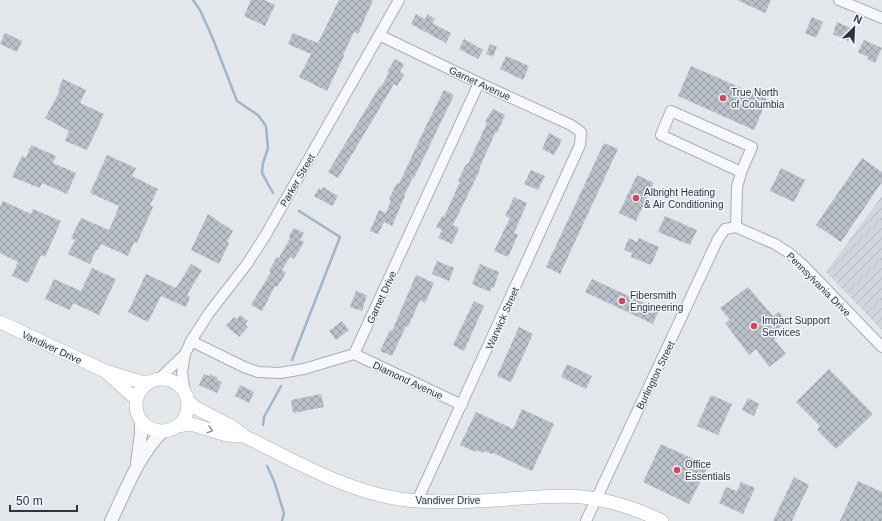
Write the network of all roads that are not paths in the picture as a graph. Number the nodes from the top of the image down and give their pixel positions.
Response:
1 (399, 0) edge
2 (839, 0) edge
3 (882, 18) edge
4 (379, 35) junction
5 (480, 83) junction
6 (581, 132) joint
7 (741, 172) junction
8 (736, 227) junction
9 (0, 322) edge
10 (191, 341) junction
11 (882, 347) edge
12 (185, 354) junction
13 (354, 354) junction
14 (105, 372) junction
15 (154, 380) junction
16 (186, 396) junction
17 (136, 399) junction
18 (462, 405) junction
19 (141, 420) junction
20 (177, 426) junction
21 (162, 431) junction
22 (244, 436) junction
23 (136, 466) junction
24 (596, 498) junction
25 (417, 501) junction
26 (111, 521) edge
27 (586, 521) edge
28 (662, 521) edge

1 - 4 street, Parker Street
2 - 3 street
4 - 5 street, Garnet Avenue
4 - 10 street, Parker Street
5 - 6 street, Garnet Avenue
5 - 13 street, Garnet Drive
6 - 18 street, Warwick Street
7 - 7 street
7 - 8 street
8 - 11 street, Pennsylvania Drive
8 - 24 street, Burlington Street
9 - 14 main road, Vandiver Drive
10 - 12 street, Parker Street
10 - 13 street
12 - 15 street, Parker Street
12 - 16 street, Parker Street
13 - 18 street, Diamond Avenue
14 - 15 main road, Vandiver Drive
14 - 17 main road, Vandiver Drive
15 - 16 main road
15 - 17 main road
16 - 20 main road
16 - 22 main road, Vandiver Drive
17 - 19 main road
18 - 25 street, Warwick Street
19 - 21 main road
19 - 23 street
20 - 21 main road
20 -> 22 main road, Vandiver Drive
21 - 23 street
22 - 25 main road, Vandiver Drive
23 - 26 street
24 - 25 main road, Vandiver Drive
24 - 27 street, Burlington Street
24 - 28 main road, Vandiver Drive

